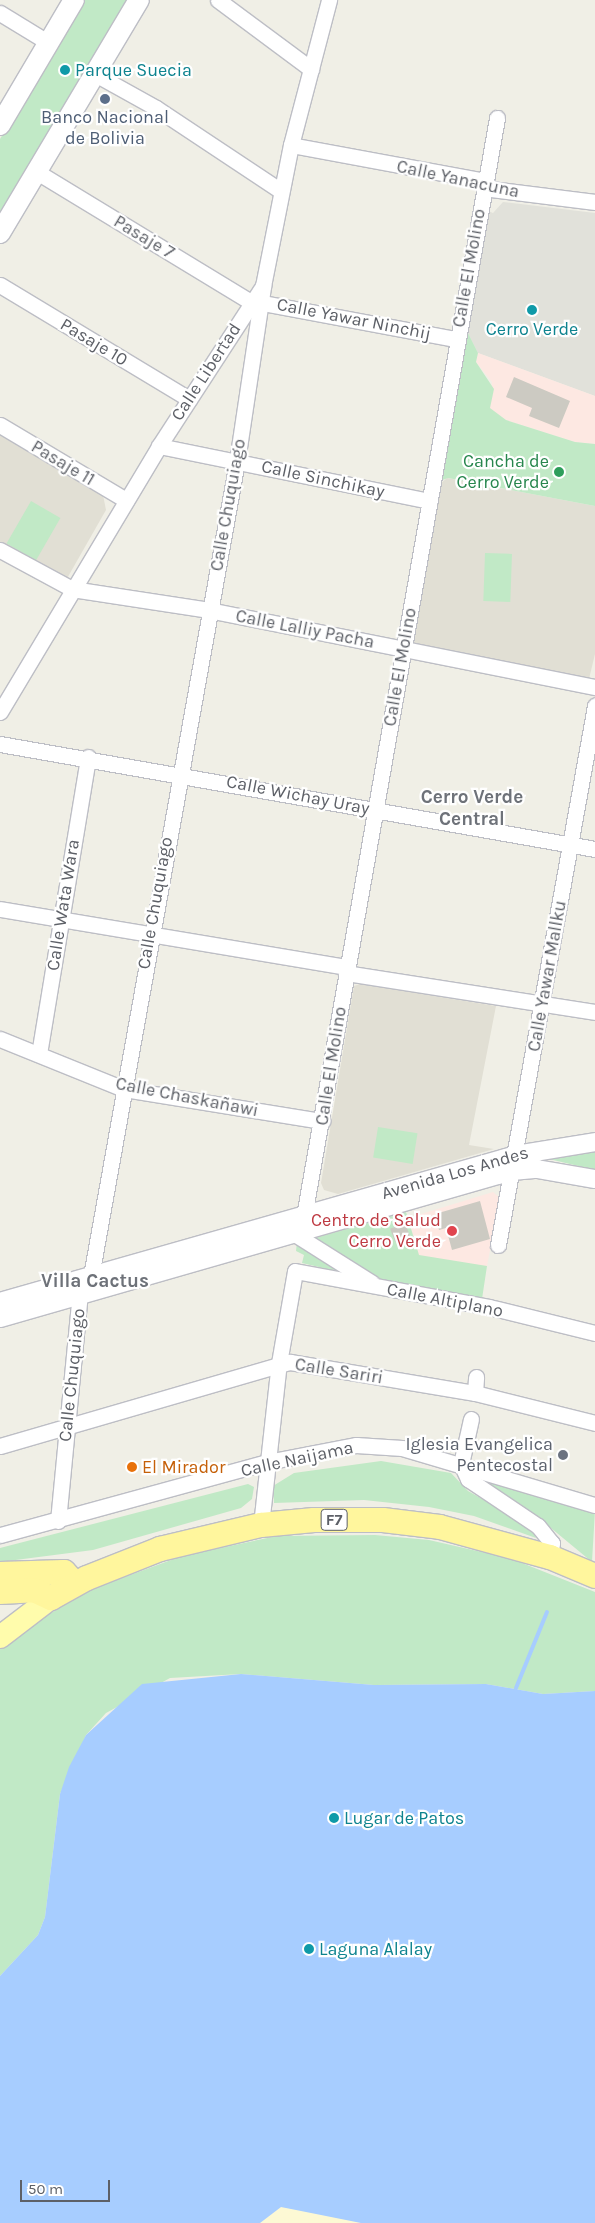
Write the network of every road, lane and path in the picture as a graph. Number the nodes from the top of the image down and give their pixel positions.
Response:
1 (74, 0) edge
2 (138, 0) edge
3 (218, 0) edge
4 (330, 0) edge
5 (0, 13) edge
6 (49, 42) junction
7 (311, 69) junction
8 (95, 74) junction
9 (497, 118) dead end
10 (0, 125) edge
11 (291, 145) junction
12 (37, 172) junction
13 (485, 181) junction
14 (281, 191) junction
15 (595, 202) edge
16 (0, 234) edge
17 (0, 285) edge
18 (259, 296) junction
19 (456, 339) junction
20 (189, 399) junction
21 (0, 426) edge
22 (159, 446) junction
23 (237, 461) junction
24 (126, 500) junction
25 (429, 501) junction
26 (0, 550) edge
27 (72, 589) junction
28 (209, 610) junction
29 (403, 648) junction
30 (595, 687) edge
31 (2, 704) edge
32 (595, 706) edge
33 (0, 744) edge
34 (88, 757) junction
35 (178, 772) junction
36 (374, 809) junction
37 (570, 844) junction
38 (595, 848) edge
39 (0, 910) edge
40 (60, 920) junction
41 (148, 934) junction
42 (347, 970) junction
43 (542, 1004) junction
44 (595, 1012) edge
45 (0, 1039) edge
46 (39, 1054) junction
47 (124, 1089) junction
48 (322, 1121) junction
49 (595, 1142) edge
50 (514, 1163) junction
51 (595, 1179) edge
52 (304, 1216) junction
53 (293, 1233) junction
54 (498, 1245) dead end
55 (91, 1276) junction
56 (379, 1288) junction
57 (80, 1294) junction
58 (0, 1302) edge
59 (0, 1318) edge
60 (595, 1333) edge
61 (279, 1363) junction
62 (476, 1377) dead end
63 (475, 1393) junction
64 (471, 1419) dead end
65 (595, 1423) edge
66 (67, 1429) junction
67 (0, 1446) edge
68 (267, 1462) junction
69 (461, 1464) junction
70 (595, 1505) edge
71 (58, 1521) junction
72 (261, 1525) junction
73 (0, 1535) edge
74 (550, 1557) junction
75 (0, 1574) edge
76 (595, 1576) edge
77 (75, 1584) junction
78 (0, 1592) edge
79 (51, 1598) junction
80 (0, 1623) edge
81 (0, 1637) edge

1 - 6 main road
2 - 8 main road
3 - 7 street
4 - 7 street, Calle Libertad
5 - 6 street
6 - 10 main road
7 - 11 street, Calle Libertad
8 - 12 main road
8 - 14 street
9 - 13 street, Calle El Molino
11 - 13 street, Calle Yanacuna
11 - 14 street, Calle Libertad
12 - 16 main road
12 - 18 street, Pasaje 7
13 - 15 street, Calle Yanacuna
13 - 19 street, Calle El Molino
14 - 18 street, Calle Libertad
17 - 20 street, Pasaje 10
18 - 19 street, Calle Yawar Ninchij
18 - 20 street, Calle Libertad
18 - 23 street, Calle Chuquiago
19 - 25 street, Calle El Molino
20 - 22 street, Calle Libertad
21 - 24 street, Pasaje 11
22 - 23 street, Calle Sinchikay
22 - 24 street, Calle Libertad
23 - 25 street, Calle Sinchikay
23 - 28 street, Calle Chuquiago
24 - 27 street, Calle Libertad
25 - 29 street, Calle El Molino
26 - 27 street, Calle Lalliy Pacha
27 - 28 street, Calle Lalliy Pacha
27 - 31 street, Calle Libertad
28 - 29 street, Calle Lalliy Pacha
28 - 35 street, Calle Chuquiago
29 - 30 street, Calle Lalliy Pacha
29 - 36 street, Calle El Molino
32 - 37 street, Calle Yawar Mallku
33 - 34 street, Calle Wichay Uray
34 - 35 street, Calle Wichay Uray
34 - 40 street, Calle Wata Wara
35 - 36 street, Calle Wichay Uray
35 - 41 street, Calle Chuquiago
36 - 37 street, Calle Wichay Uray
36 - 42 street, Calle El Molino
37 - 38 street, Calle Wichay Uray
37 - 43 street, Calle Yawar Mallku
39 - 40 street
40 - 41 street
40 - 46 street, Calle Wata Wara
41 - 42 street
41 - 47 street, Calle Chuquiago
42 - 43 street
42 - 48 street, Calle El Molino
43 - 44 street
43 - 50 street, Calle Yawar Mallku
45 - 46 street, Calle Chaskañawi
46 - 47 street, Calle Chaskañawi
47 - 48 street, Calle Chaskañawi
47 - 55 street, Calle Chuquiago
48 - 52 street, Calle El Molino
49 - 50 street, Avenida Los Andes
50 - 51 street
50 - 52 street, Avenida Los Andes
50 - 53 street, Avenida Los Andes
50 - 54 street, Calle Yawar Mallku
52 - 55 street, Avenida Los Andes
53 - 56 street
53 - 57 street, Avenida Los Andes
55 - 57 street, Calle Chuquiago
55 - 58 street, Avenida Los Andes
56 - 60 street, Calle Altiplano
56 - 61 street, Calle Altiplano
57 - 59 street, Avenida Los Andes
57 - 66 street, Calle Chuquiago
61 - 63 street, Calle Sariri
61 - 66 street, Calle Sariri
61 - 68 street
62 - 63 street
63 - 65 street, Calle Sariri
64 - 69 street
66 - 67 street, Calle Sariri
66 - 71 street, Calle Chuquiago
68 - 69 street, Calle Naijama
68 - 71 street, Calle Naijama
68 - 72 street
69 - 70 street, Calle Naijama
69 - 74 street
71 - 73 street, Calle Naijama
72 - 74 highway, F7
72 - 77 highway, F7
74 - 76 highway, F7
75 - 77 highway
77 - 79 highway, F7
78 - 79 highway
79 - 80 main road
79 - 81 main road

